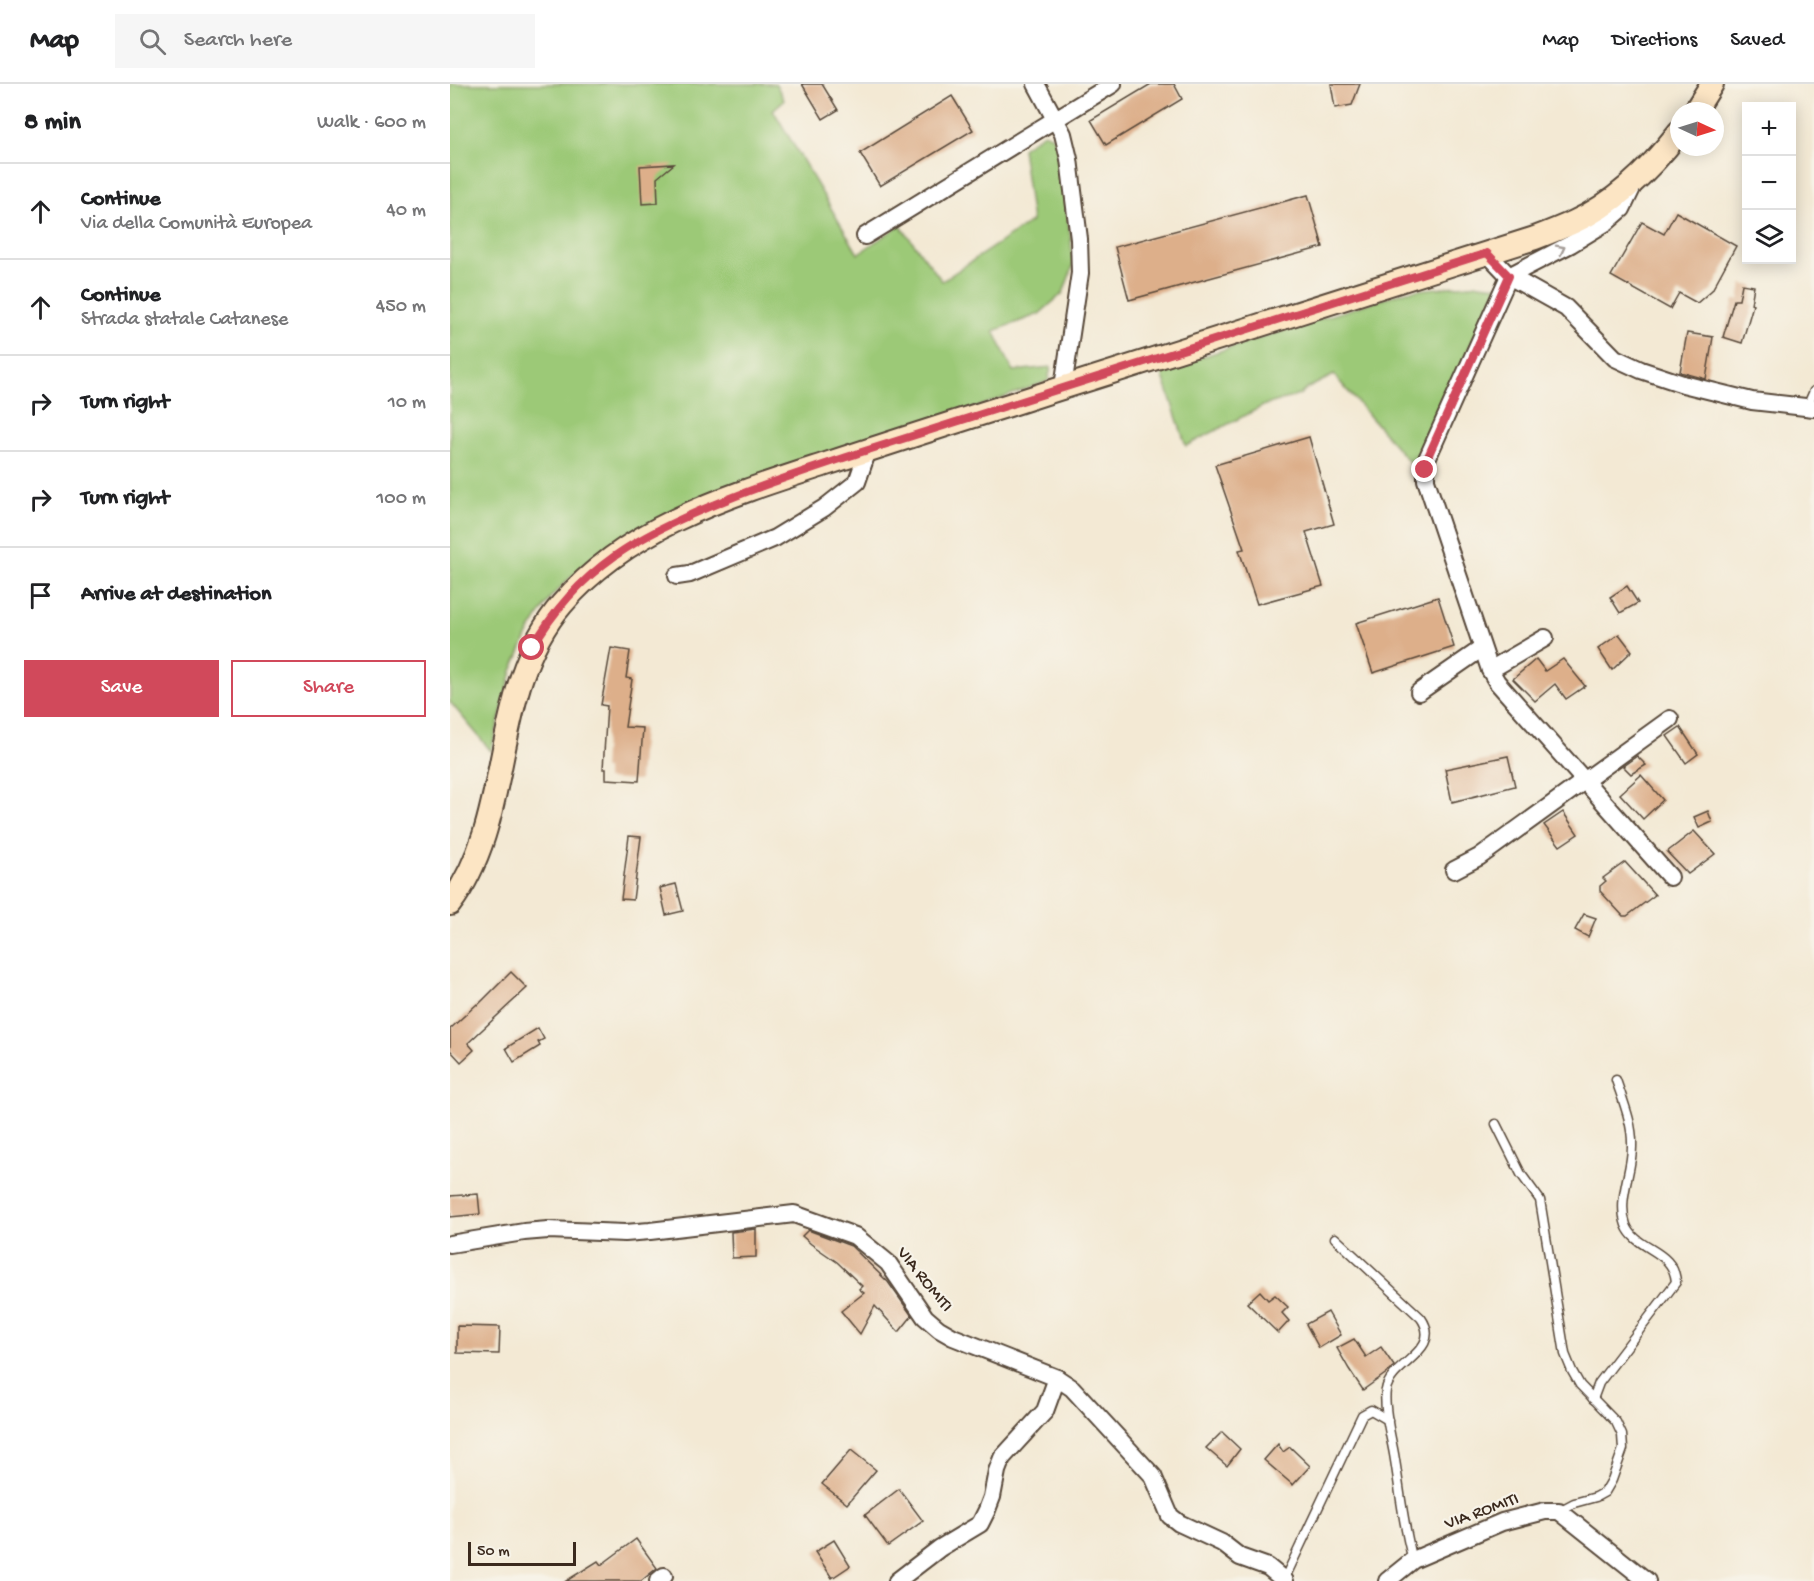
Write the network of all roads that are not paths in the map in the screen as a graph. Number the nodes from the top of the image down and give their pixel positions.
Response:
1 (1036, 84) edge
2 (1113, 84) edge
3 (1712, 84) edge
4 (1701, 102) edge
5 (1055, 118) junction
6 (1670, 144) edge
7 (1635, 179) junction
8 (865, 236) dead end
9 (1487, 253) junction
10 (1509, 276) junction
11 (1063, 387) junction
12 (1814, 391) edge
13 (1811, 408) edge
14 (868, 450) junction
15 (677, 576) dead end
16 (1545, 638) dead end
17 (1481, 649) junction
18 (1490, 670) junction
19 (1419, 692) dead end
20 (1670, 719) dead end
21 (1584, 780) junction
22 (1454, 870) dead end
23 (1670, 877) dead end
24 (450, 904) edge
25 (1616, 1080) dead end
26 (1496, 1124) dead end
27 (1335, 1238) dead end
28 (450, 1244) edge
29 (1057, 1378) junction
30 (1593, 1399) junction
31 (1388, 1420) junction
32 (1559, 1511) junction
33 (1413, 1560) junction
34 (897, 1581) edge
35 (1285, 1581) edge
36 (1388, 1581) edge
37 (1647, 1581) edge

1 - 5 street
2 - 5 street
3 - 4 main road
5 - 8 street
5 - 11 street
6 - 7 main road
7 - 9 main road
10 -> 7 street
9 - 10 street
9 - 11 main road
10 - 13 street
10 - 17 street
11 - 14 main road
12 - 13 lane
14 - 15 street
14 - 24 main road
16 - 18 street
17 - 18 street
17 - 19 street
18 - 21 street
20 - 21 street
21 - 22 street
21 - 23 street
25 - 30 lane
26 - 30 lane
27 - 31 lane
28 - 29 street, VIA ROMITI
29 - 34 street
29 - 35 street, VIA ROMITI
30 - 32 lane
31 - 33 lane
31 - 35 lane
32 - 33 street, VIA ROMITI
32 - 37 street
33 - 36 street, VIA ROMITI

